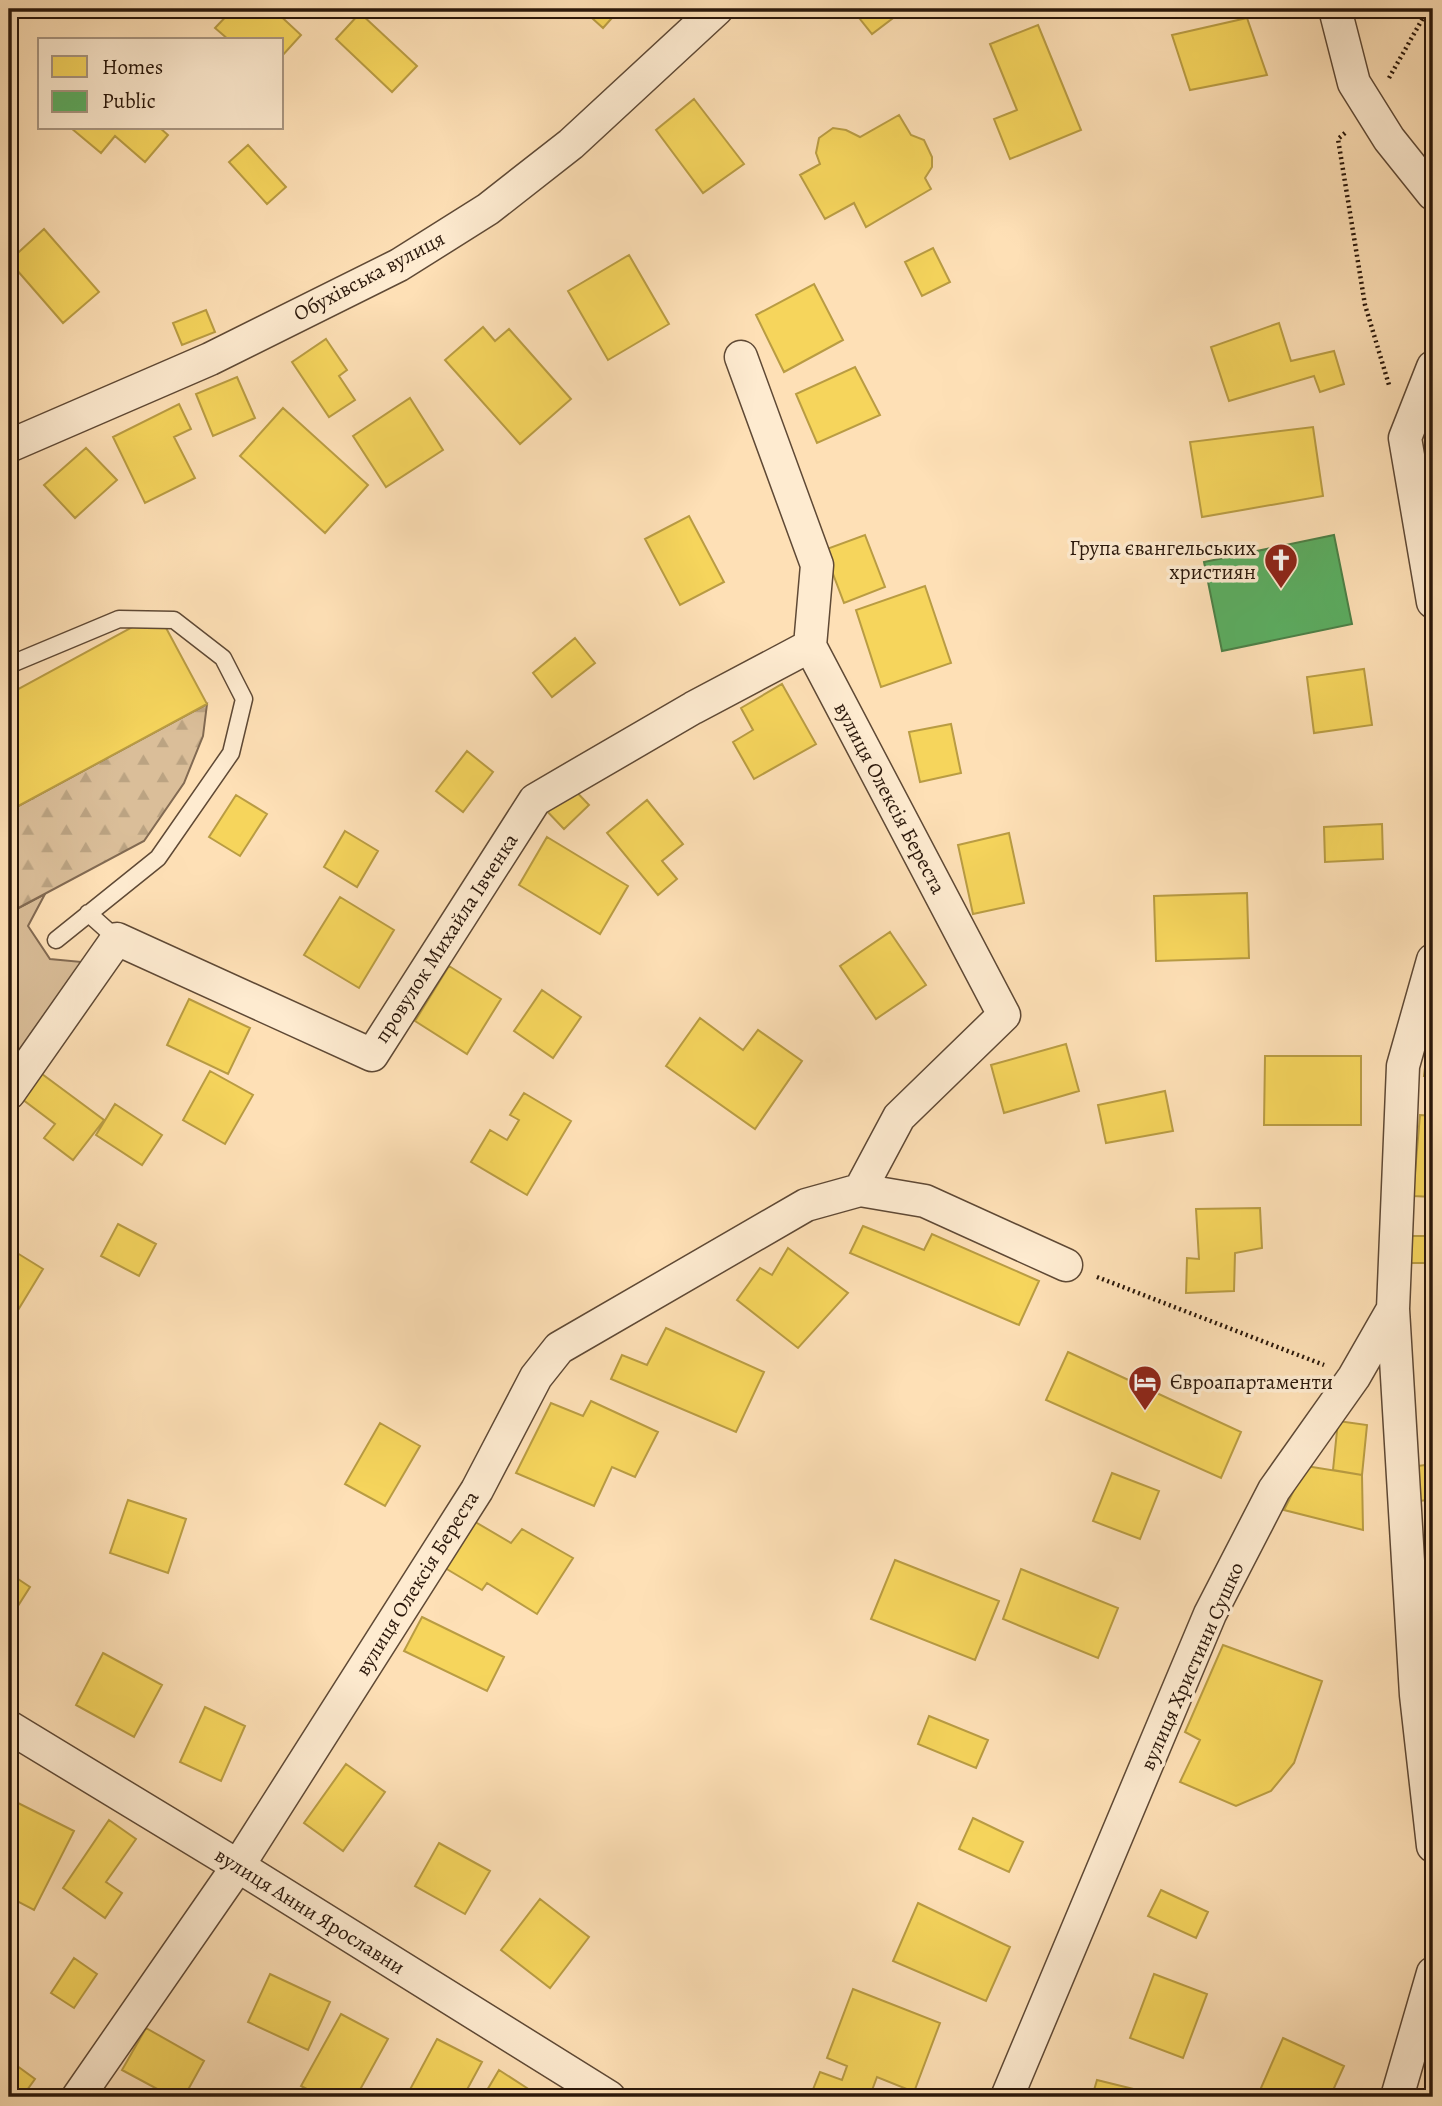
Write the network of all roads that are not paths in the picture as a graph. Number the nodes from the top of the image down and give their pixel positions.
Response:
1 (717, 9) edge
2 (1335, 9) edge
3 (1433, 194) edge
4 (741, 357) dead end
5 (1433, 367) edge
6 (9, 446) edge
7 (1433, 602) edge
8 (810, 646) junction
9 (9, 665) edge
10 (88, 913) junction
11 (117, 939) junction
12 (56, 940) dead end
13 (1433, 960) edge
14 (9, 1093) edge
15 (860, 1191) junction
16 (1066, 1265) road end
17 (1393, 1309) junction
18 (1425, 1694) edge
19 (9, 1727) edge
20 (1433, 1846) edge
21 (238, 1866) junction
22 (1433, 1973) edge
23 (78, 2097) edge
24 (609, 2097) edge
25 (1007, 2097) edge
26 (1397, 2097) edge

1 - 6 street, Обухівська вулиця
2 - 3 street
4 - 8 street
5 - 7 street
8 - 11 street, провулок Михайла Івченка
8 - 15 street, вулиця Олексія Береста
9 - 10 lane
10 - 11 lane
10 - 12 lane
11 - 14 street
13 - 17 street, вулиця Христини Сушко
15 - 16 street, вулиця Олексія Береста
15 - 21 street, вулиця Олексія Береста
17 - 18 street
17 - 25 street, вулиця Христини Сушко
18 - 20 street
19 - 21 street, вулиця Анни Ярославни
21 - 23 street, вулиця Олексія Береста
21 - 24 street, вулиця Анни Ярославни
22 - 26 street

